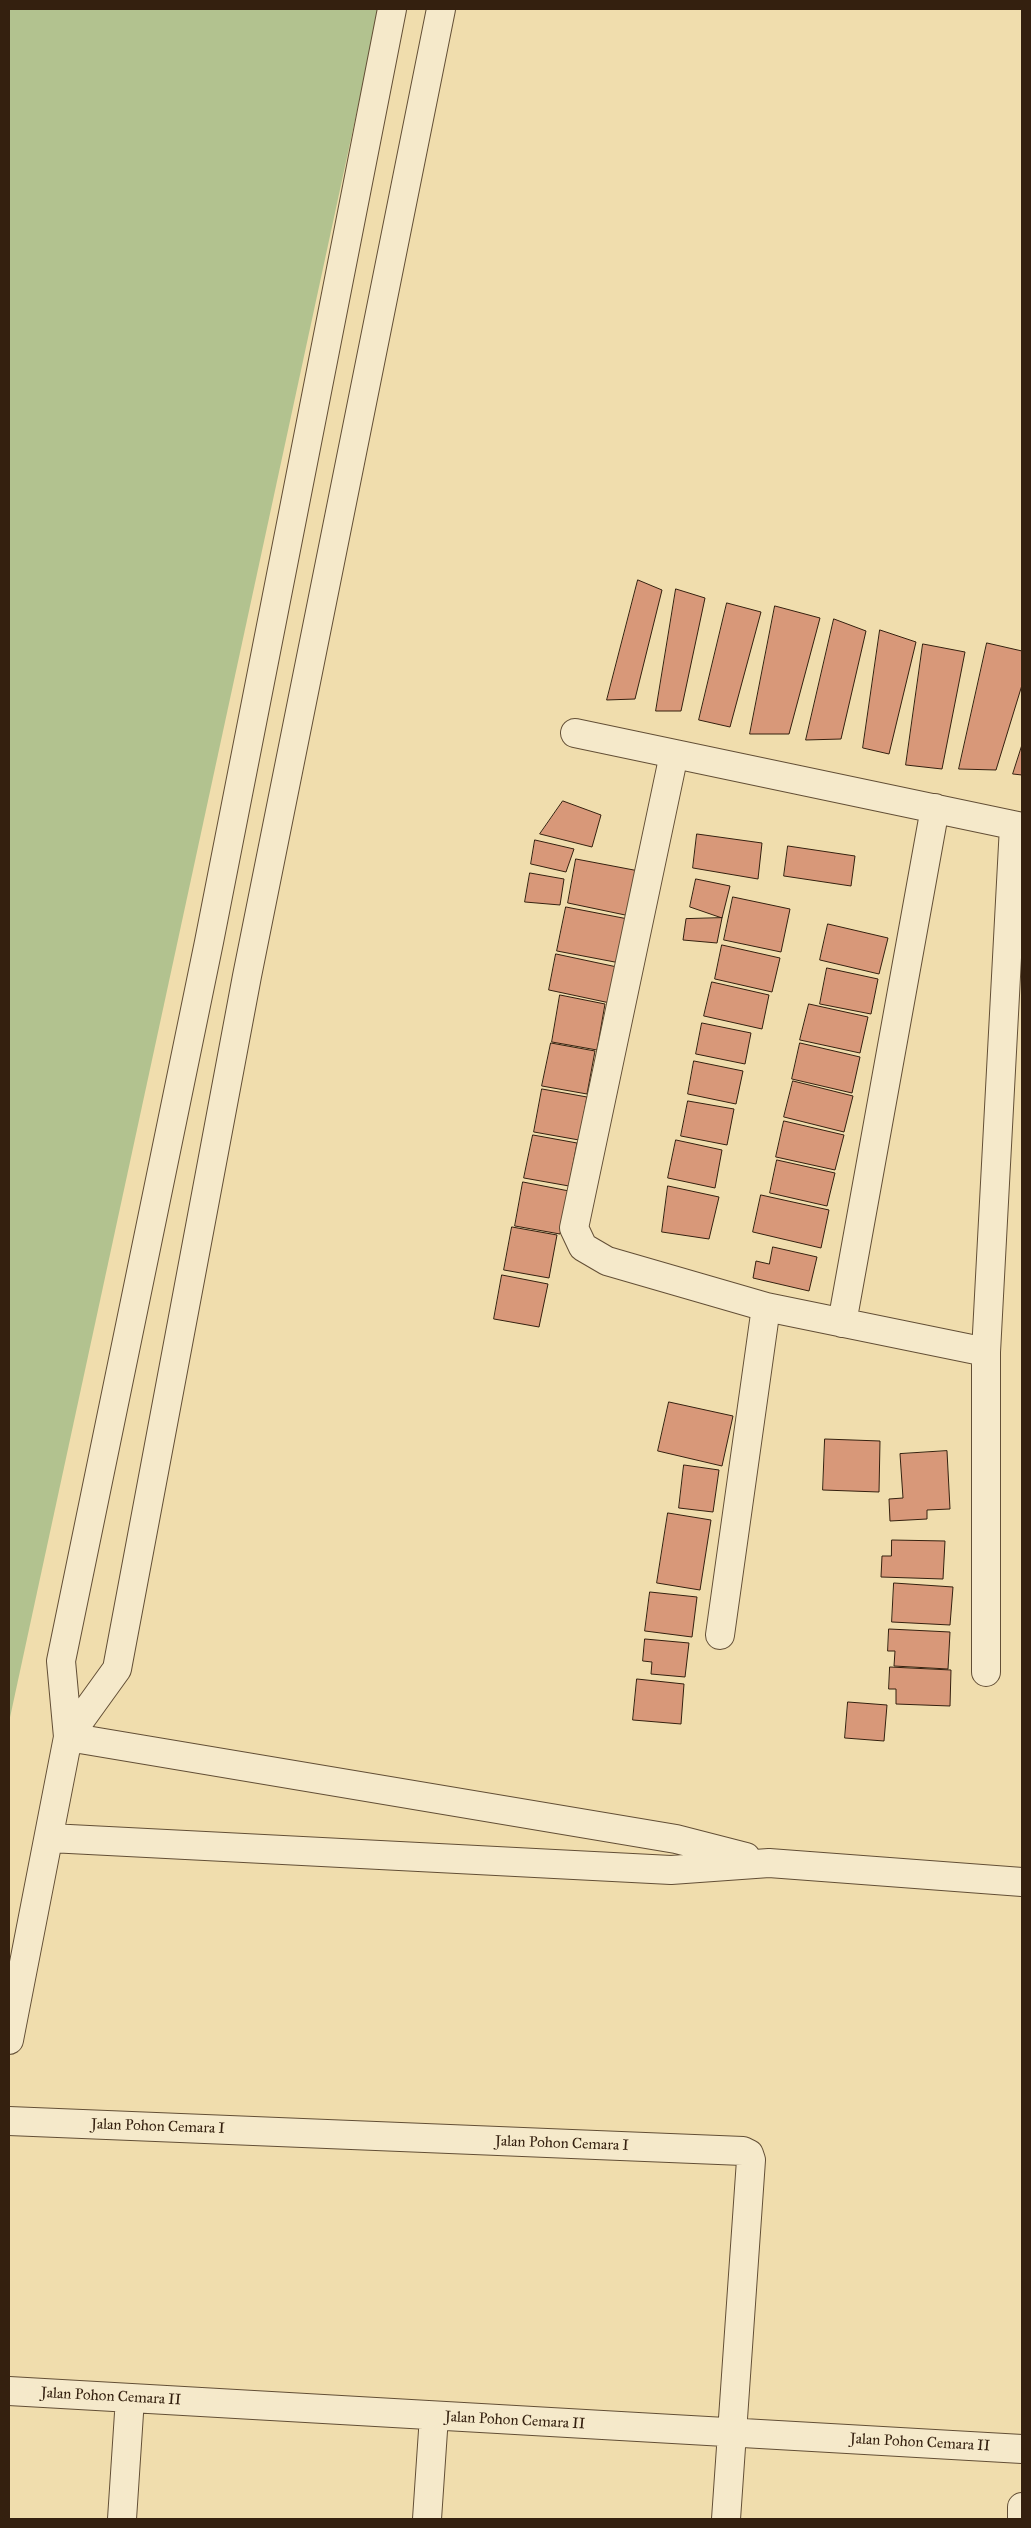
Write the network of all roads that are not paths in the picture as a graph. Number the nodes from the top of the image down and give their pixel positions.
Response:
1 (392, 9) edge
2 (441, 9) edge
3 (575, 733) dead end
4 (674, 754) junction
5 (935, 808) junction
6 (1018, 826) edge
7 (766, 1307) junction
8 (842, 1323) junction
9 (986, 1352) junction
10 (720, 1635) dead end
11 (986, 1672) dead end
12 (68, 1737) junction
13 (50, 1838) junction
14 (769, 1863) junction
15 (1022, 1882) edge
16 (9, 2040) edge
17 (9, 2121) edge
18 (9, 2391) edge
19 (130, 2398) junction
20 (434, 2416) junction
21 (732, 2433) junction
22 (1022, 2449) edge
23 (1022, 2507) edge
24 (122, 2519) edge
25 (427, 2519) edge
26 (726, 2519) edge
27 (1022, 2519) edge

1 - 12 street
2 - 12 street
3 - 4 street
4 - 5 street
4 - 7 street
5 - 6 street
5 - 8 street
6 - 9 street
7 - 8 street
7 - 10 street
8 - 9 street
9 - 11 street
12 - 13 street
12 - 14 street
13 - 14 street
13 - 16 street
14 - 15 street
17 - 21 street, Jalan Pohon Cemara I
18 - 19 street, Jalan Pohon Cemara II
19 - 20 street, Jalan Pohon Cemara II
19 - 24 street
20 - 21 street, Jalan Pohon Cemara II
20 - 25 street
21 - 22 street, Jalan Pohon Cemara II
21 - 26 street, Jalan Pohon Cemara I
23 - 27 street

